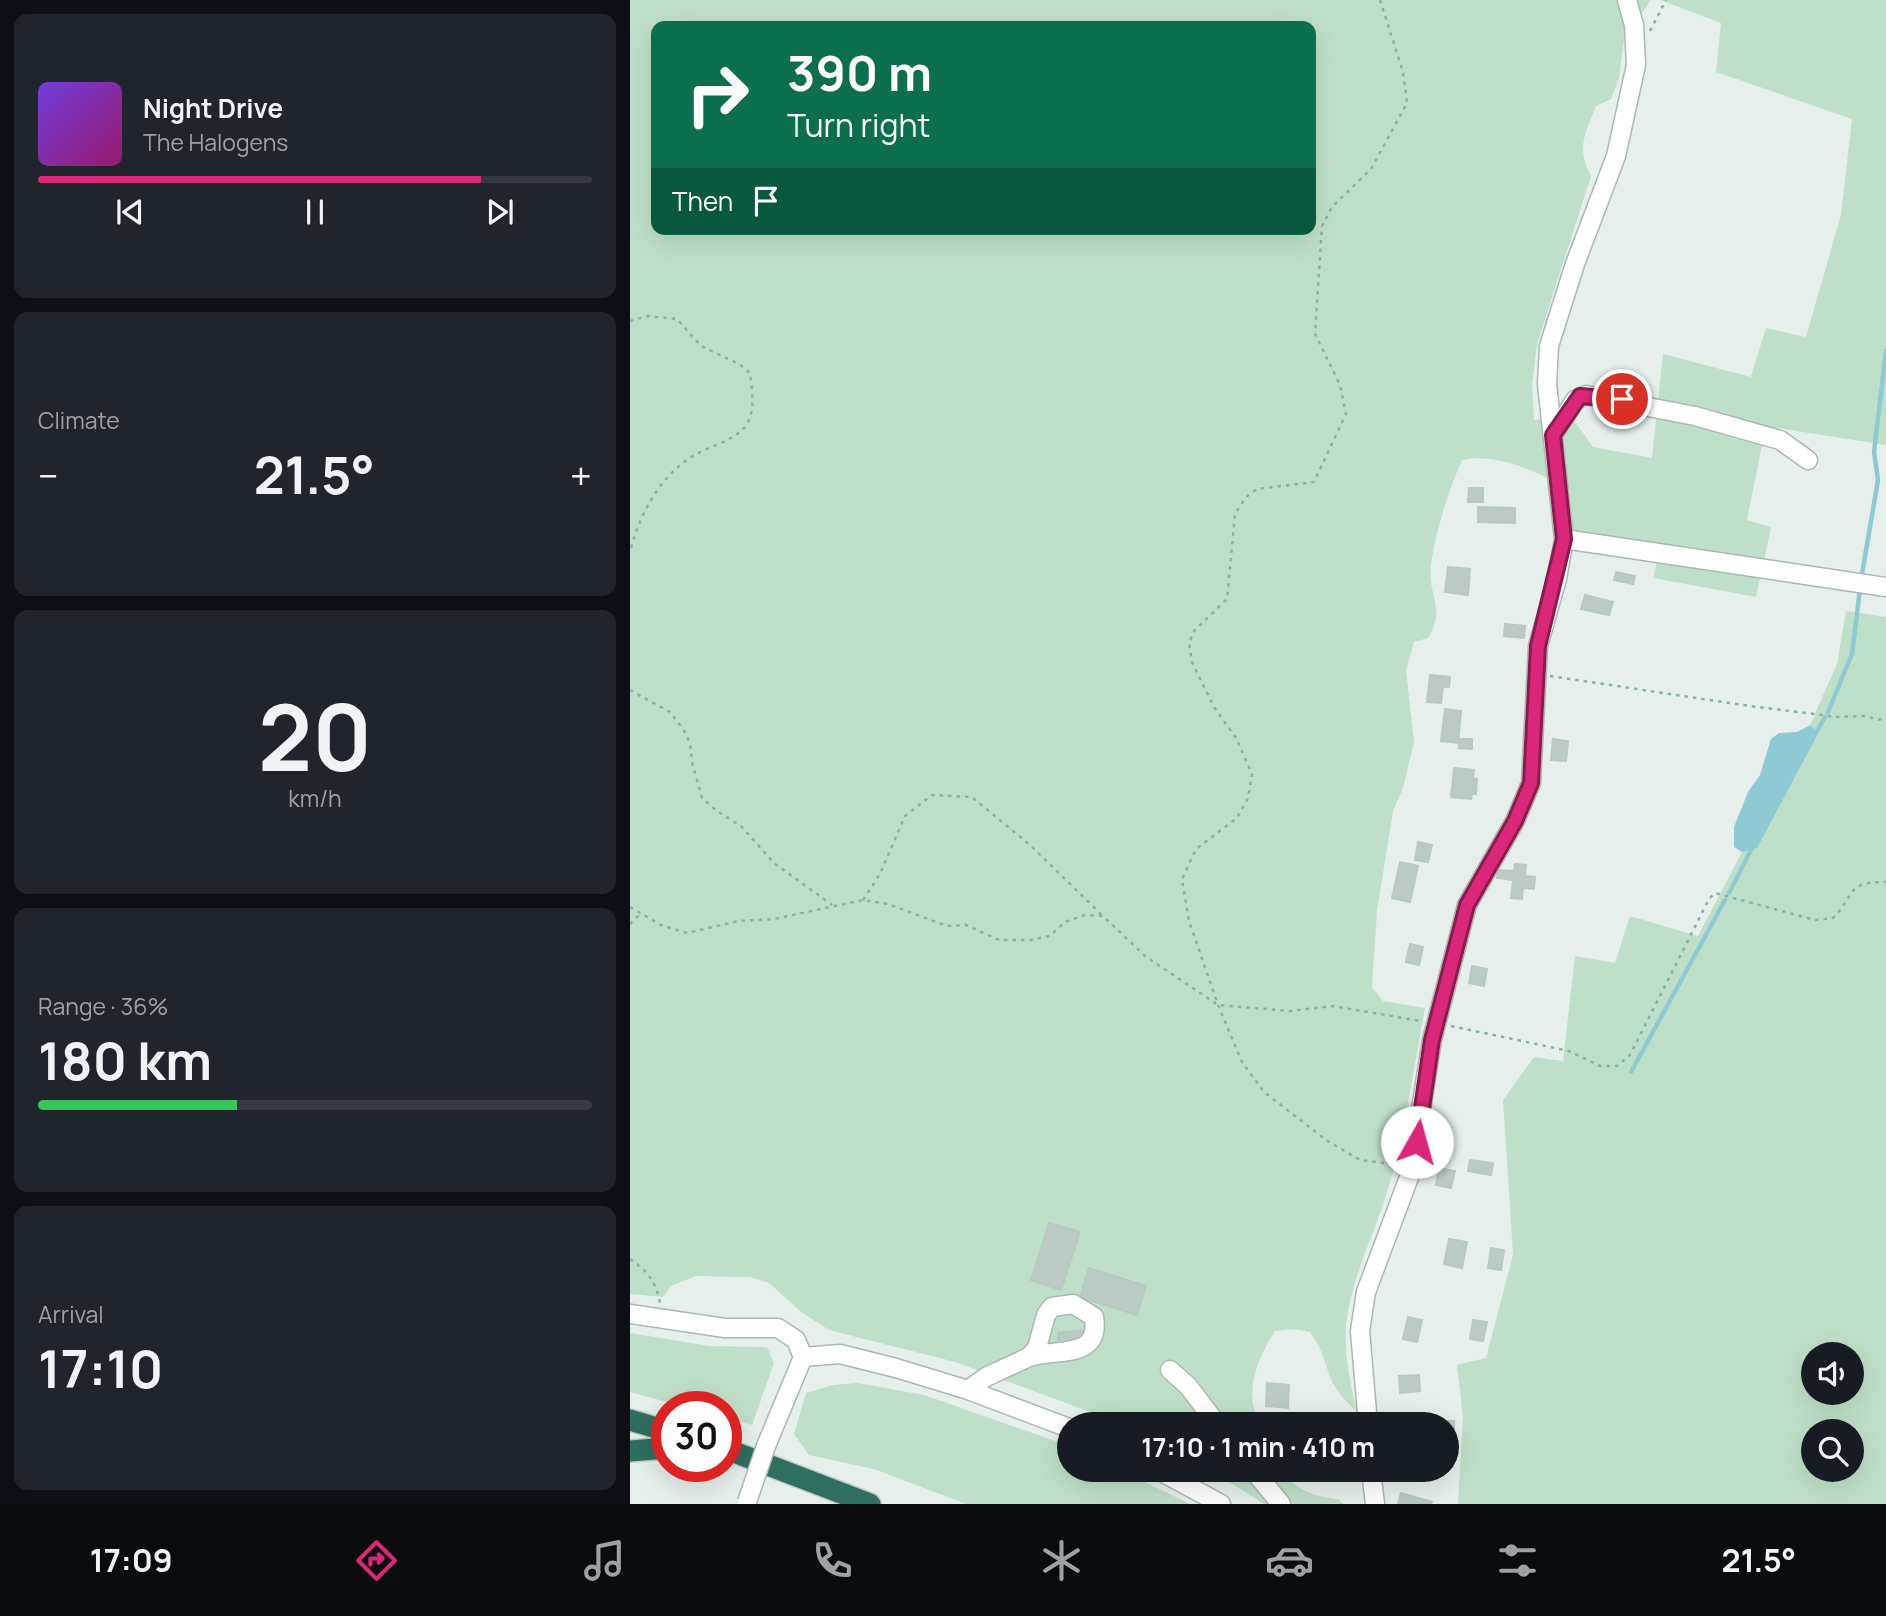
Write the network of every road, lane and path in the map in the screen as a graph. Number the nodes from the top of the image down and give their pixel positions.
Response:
1 (1380, 0) edge
2 (1627, 0) edge
3 (1666, 0) edge
4 (1637, 46) junction
5 (630, 321) edge
6 (1553, 435) junction
7 (1808, 460) dead end
8 (1564, 539) junction
9 (630, 552) edge
10 (1886, 587) edge
11 (1537, 675) junction
12 (630, 690) edge
13 (1886, 721) edge
14 (1886, 882) edge
15 (863, 900) junction
16 (832, 905) junction
17 (630, 906) edge
18 (641, 913) junction
19 (1103, 916) junction
20 (630, 924) edge
21 (1218, 1005) junction
22 (1436, 1023) junction
23 (1412, 1167) junction
24 (630, 1259) edge
25 (630, 1314) edge
26 (662, 1319) junction
27 (803, 1357) junction
28 (1029, 1357) dead end
29 (1170, 1370) dead end
30 (968, 1390) junction
31 (1208, 1412) edge
32 (1367, 1412) edge
33 (630, 1420) edge
34 (1057, 1423) edge
35 (651, 1426) edge
36 (630, 1430) edge
37 (651, 1436) edge
38 (651, 1449) edge
39 (630, 1451) edge
40 (742, 1455) edge
41 (742, 1466) edge
42 (1180, 1482) edge
43 (1263, 1482) edge
44 (1372, 1482) edge
45 (747, 1503) edge
46 (844, 1504) edge
47 (870, 1504) edge
48 (1221, 1504) edge
49 (1281, 1504) edge
50 (1375, 1504) edge

1 - 21 path
2 - 4 street
3 - 4 path
4 - 6 street
5 - 9 path
6 - 7 street
6 - 8 street
8 - 10 street
8 - 11 street
11 - 13 path
11 - 22 street
12 - 16 path
14 - 22 path
15 - 16 path
15 - 19 path
15 - 19 path
16 - 18 path
17 - 18 path
18 - 20 path
19 - 21 path
21 - 22 path
21 - 23 path
22 - 23 street
23 - 32 street
24 - 26 path
25 - 26 street
26 - 27 street
27 - 30 street
27 - 45 street, bridge
28 - 30 street
29 - 31 street
30 - 34 street
33 - 35 highway
36 - 37 highway
38 - 39 highway
40 - 47 highway
41 - 46 highway
42 - 48 street
43 - 49 street
44 - 50 street

